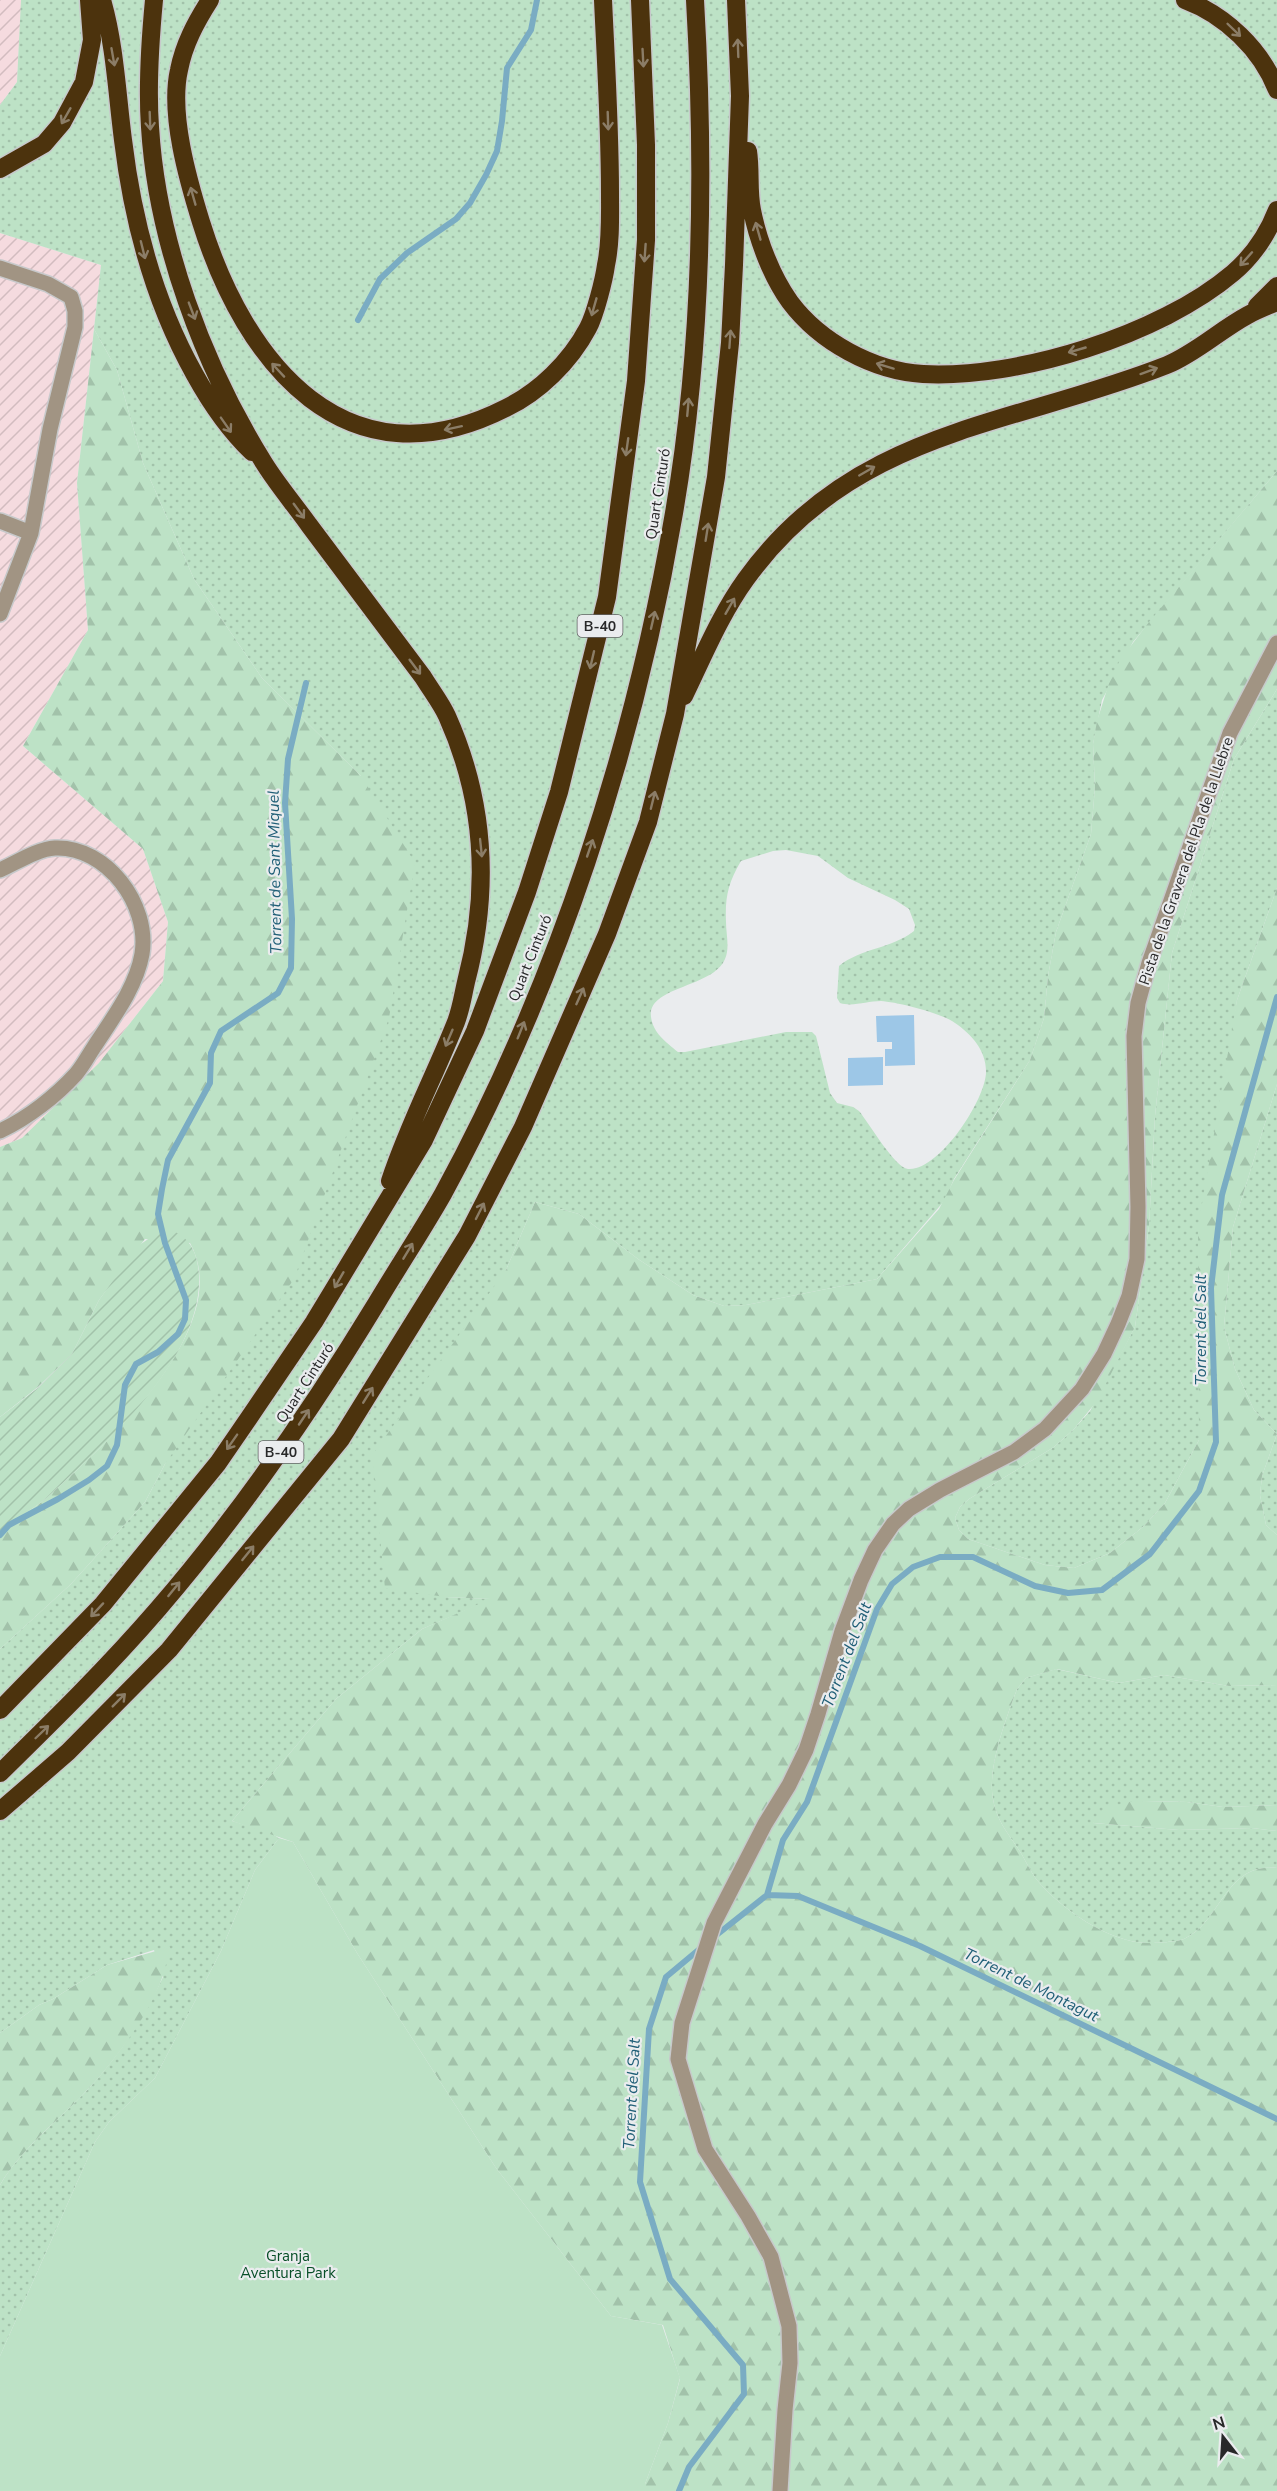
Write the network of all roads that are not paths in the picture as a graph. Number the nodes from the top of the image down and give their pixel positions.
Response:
1 (89, 0) edge
2 (102, 0) edge
3 (154, 0) edge
4 (210, 0) edge
5 (603, 0) edge
6 (640, 0) edge
7 (695, 0) edge
8 (736, 0) edge
9 (1185, 0) edge
10 (1277, 90) edge
11 (740, 96) junction
12 (0, 169) edge
13 (1277, 210) edge
14 (0, 268) edge
15 (1277, 286) edge
16 (1277, 302) edge
17 (1247, 316) junction
18 (264, 464) junction
19 (0, 521) edge
20 (31, 533) junction
21 (0, 614) edge
22 (1277, 643) edge
23 (675, 714) junction
24 (0, 870) edge
25 (0, 1131) edge
26 (380, 1211) junction
27 (0, 1710) edge
28 (0, 1773) edge
29 (0, 1811) edge
30 (780, 2491) edge

1 -> 12 highway
2 -> 18 highway
3 -> 18 highway
5 -> 4 highway
6 -> 26 highway, Quart Cinturó / B-40
28 -> 7 highway, Quart Cinturó / B-40
11 -> 8 highway
9 -> 10 highway
13 -> 11 highway
23 -> 11 highway
14 - 20 street
15 - 17 highway
16 - 17 highway
23 -> 17 highway
18 -> 26 highway
19 - 20 street
20 - 21 street
22 - 30 street, Pista de la Gravera del Pla de la Llebre
29 -> 23 highway
24 - 25 street
26 -> 27 highway, Quart Cinturó / B-40

